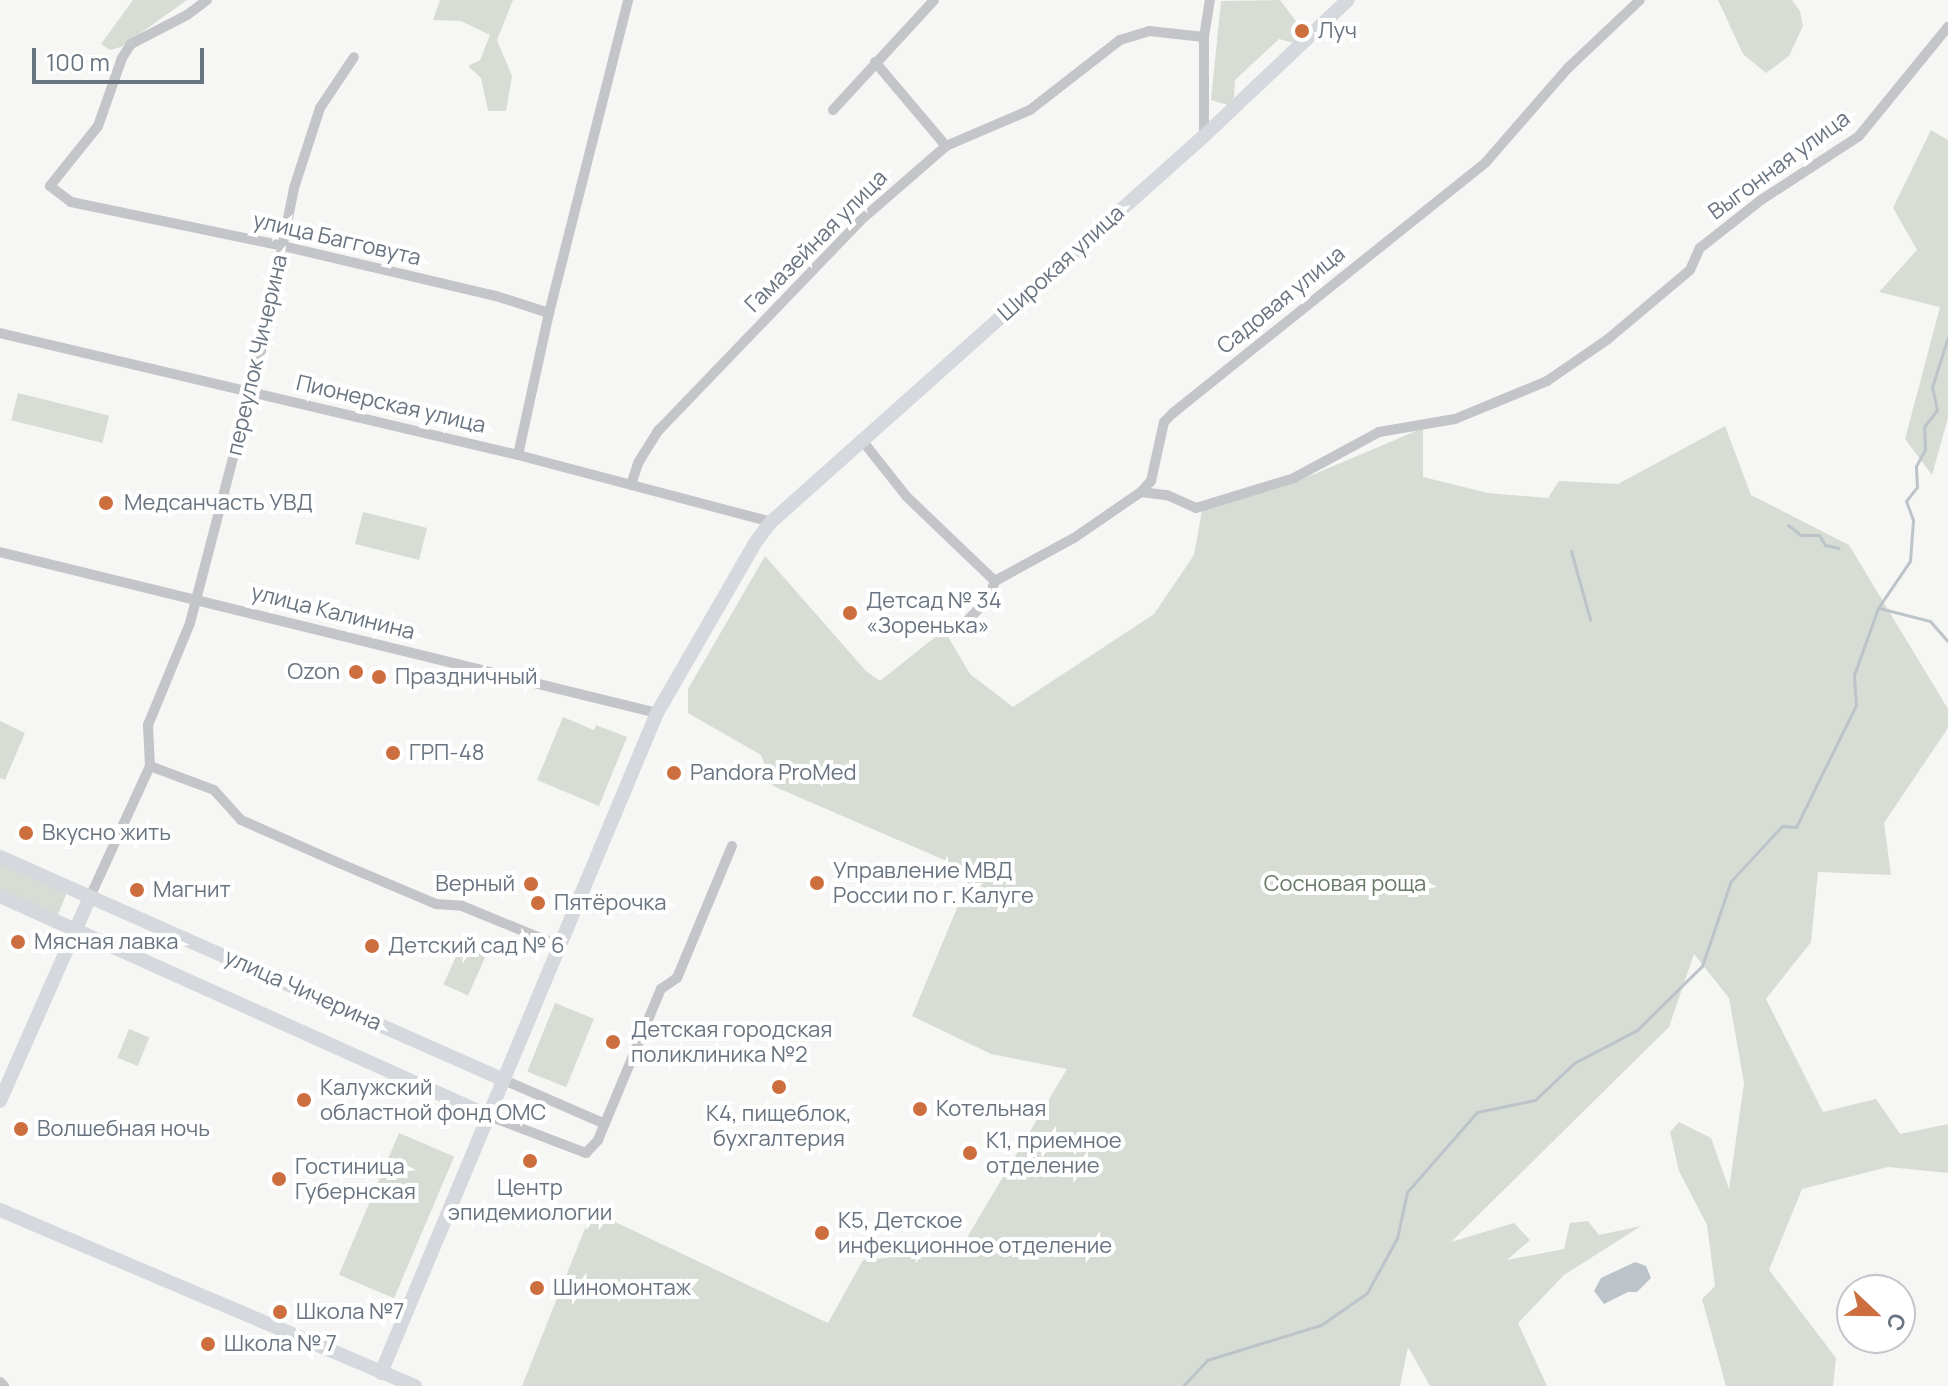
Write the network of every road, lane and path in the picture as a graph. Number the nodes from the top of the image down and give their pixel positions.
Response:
1 (207, 0) edge
2 (628, 0) edge
3 (934, 0) edge
4 (1210, 0) edge
5 (1348, 0) edge
6 (1640, 0) edge
7 (1948, 27) edge
8 (1204, 37) junction
9 (354, 57) dead end
10 (875, 62) junction
11 (833, 110) dead end
12 (1204, 136) junction
13 (946, 146) junction
14 (283, 246) junction
15 (549, 313) junction
16 (0, 333) edge
17 (250, 391) junction
18 (861, 439) junction
19 (518, 455) junction
20 (631, 485) junction
21 (1141, 492) junction
22 (771, 522) junction
23 (0, 552) edge
24 (995, 581) junction
25 (196, 599) junction
26 (963, 625) dead end
27 (657, 713) junction
28 (150, 766) junction
29 (732, 846) dead end
30 (0, 857) edge
31 (0, 896) edge
32 (90, 897) junction
33 (74, 930) junction
34 (560, 946) junction
35 (504, 1080) junction
36 (0, 1101) edge
37 (489, 1116) junction
38 (605, 1124) junction
39 (0, 1210) edge
40 (381, 1373) junction
41 (415, 1386) edge

1 - 14 street, улица Багговута
2 - 15 street
3 - 10 street
4 - 8 street
5 - 12 street, Широкая улица
6 - 21 street, Садовая улица
7 - 21 street, Выгонная улица
8 - 12 street
8 - 13 street, Гамазейная улица
9 - 14 street, переулок Чичерина
10 - 11 street
10 - 13 street
12 - 18 street, Широкая улица
13 - 20 street, Гамазейная улица
14 - 15 street, улица Багговута
14 - 17 street, переулок Чичерина
15 - 19 street
16 - 17 street, Пионерская улица
17 - 19 street, Пионерская улица
17 - 25 street, переулок Чичерина
18 - 22 street, Широкая улица
18 - 24 street
19 - 20 street, Пионерская улица
20 - 22 street, Пионерская улица
21 - 24 street
22 - 27 street, Широкая улица
23 - 25 street, улица Калинина
24 - 26 street
25 - 27 street, улица Калинина
25 - 28 street, переулок Чичерина
27 - 34 street, Широкая улица
28 - 32 street, переулок Чичерина
28 - 34 street
29 - 38 street
30 - 32 street, улица Чичерина
31 - 33 street, улица Чичерина
32 - 33 street, переулок Чичерина
32 - 35 street, улица Чичерина
33 - 36 street, переулок Чичерина
33 - 37 street, улица Чичерина
34 - 35 street, Широкая улица
35 - 37 street, Широкая улица
35 - 38 street, улица Чичерина
37 - 38 street, улица Чичерина
37 - 40 street, Широкая улица
39 - 40 street
40 - 41 street

